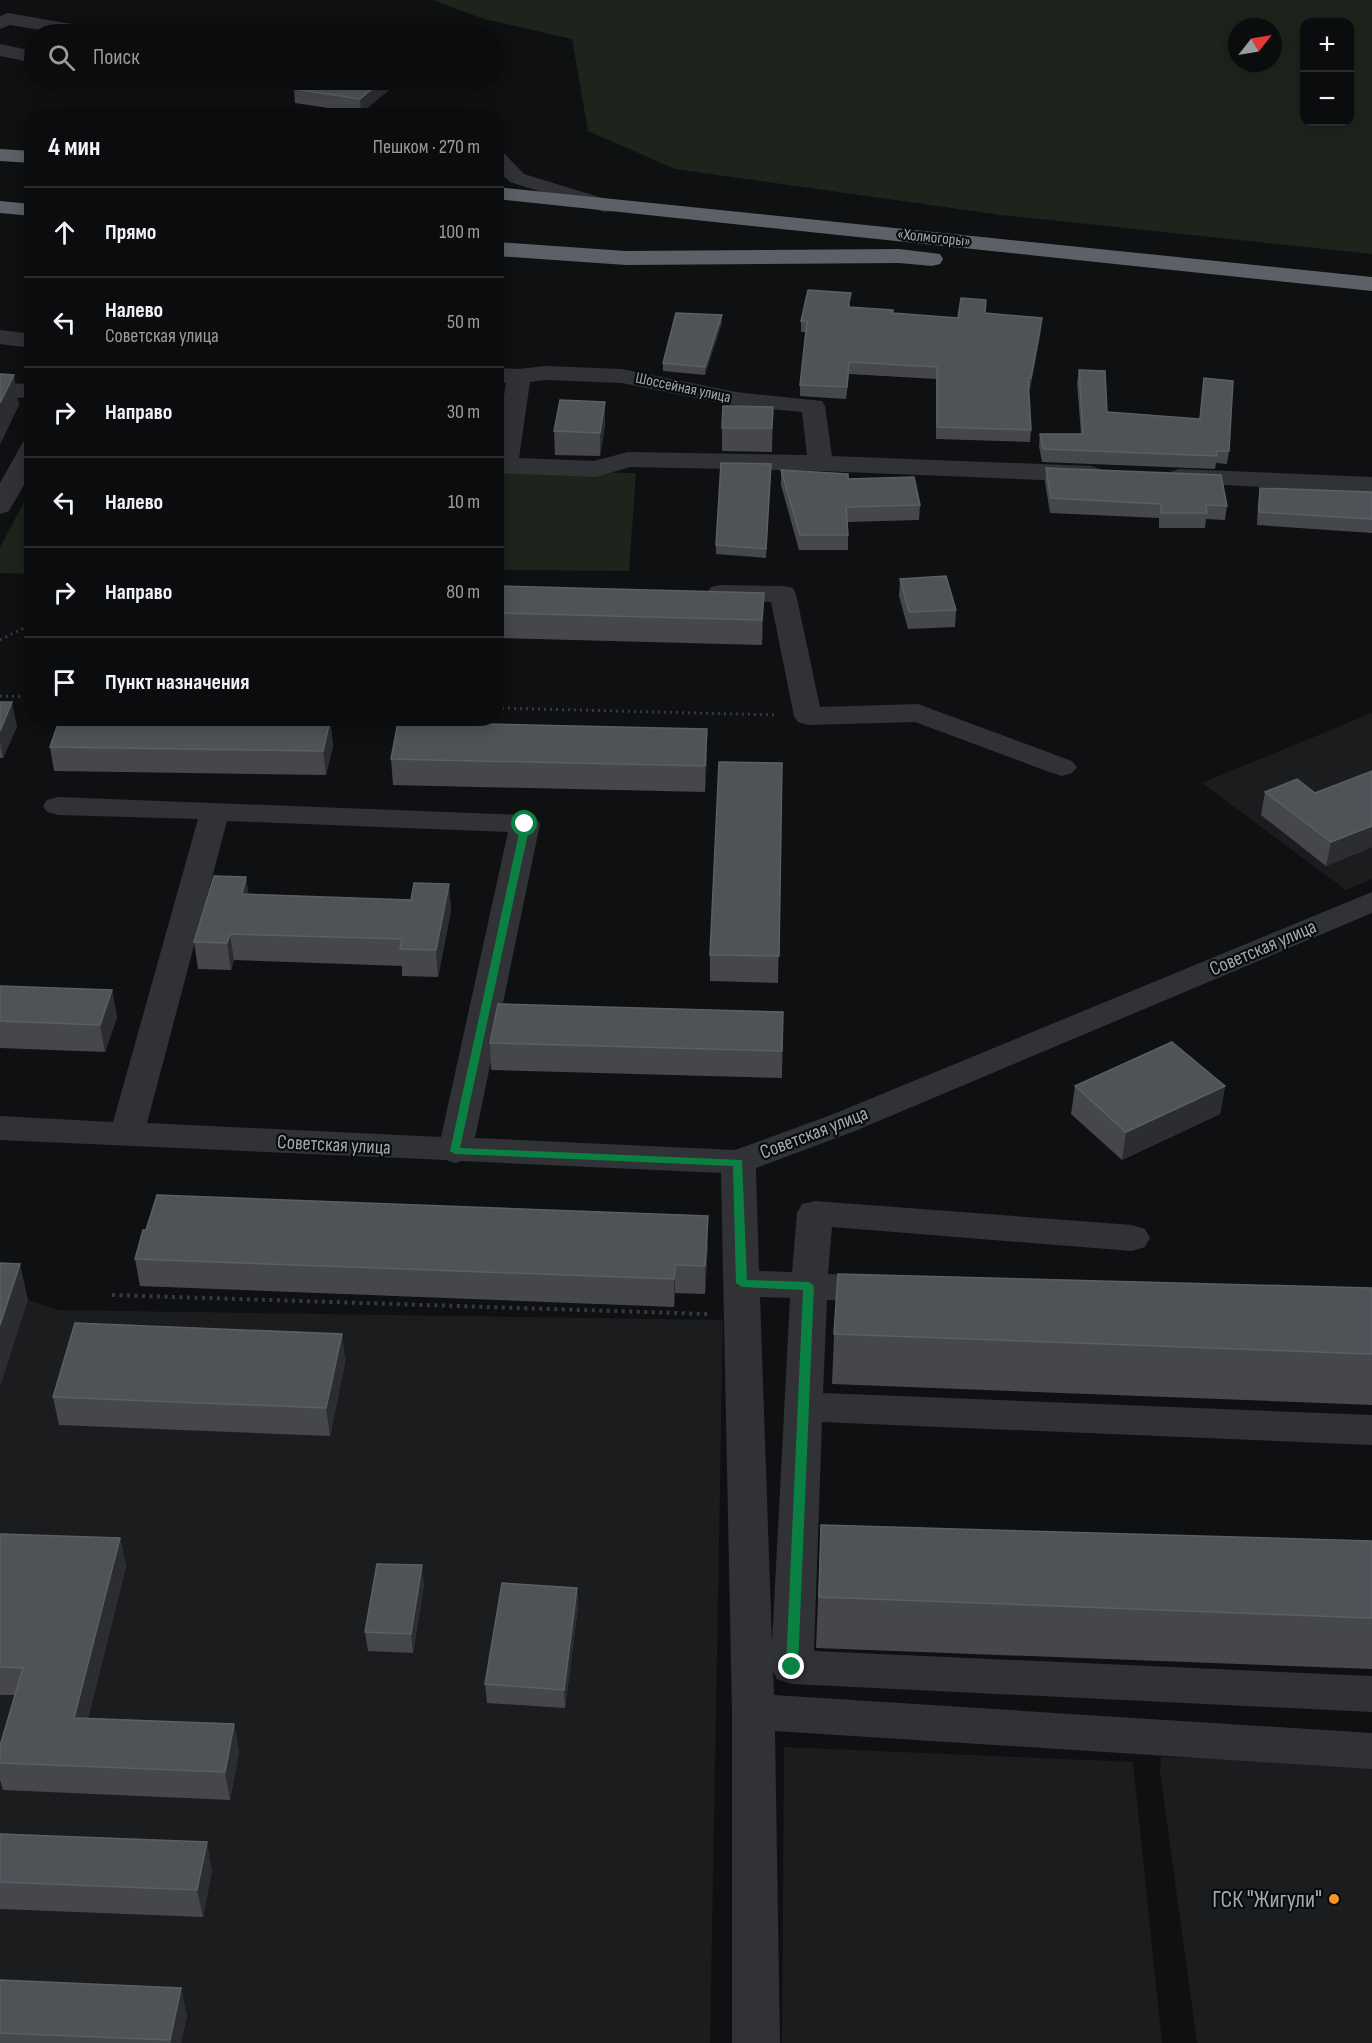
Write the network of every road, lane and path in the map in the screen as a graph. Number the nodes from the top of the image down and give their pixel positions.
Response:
1 (0, 23) edge
2 (37, 24) edge
3 (0, 50) edge
4 (24, 55) edge
5 (1, 155) edge
6 (24, 155) edge
7 (504, 164) edge
8 (504, 194) edge
9 (604, 206) junction
10 (0, 207) edge
11 (24, 209) edge
12 (504, 250) edge
13 (1372, 284) edge
14 (1372, 302) edge
15 (0, 338) edge
16 (24, 340) edge
17 (508, 376) edge
18 (0, 390) edge
19 (24, 391) edge
20 (504, 427) edge
21 (24, 462) edge
22 (821, 463) junction
23 (504, 465) edge
24 (1109, 474) edge
25 (1156, 476) edge
26 (1372, 485) edge
27 (0, 506) edge
28 (699, 592) edge
29 (24, 628) edge
30 (0, 640) edge
31 (0, 696) edge
32 (24, 697) edge
33 (504, 708) edge
34 (808, 716) junction
35 (1062, 767) dead end
36 (58, 806) dead end
37 (215, 811) junction
38 (1372, 902) edge
39 (0, 1128) edge
40 (128, 1134) junction
41 (455, 1151) junction
42 (738, 1162) junction
43 (1132, 1238) dead end
44 (809, 1286) junction
45 (917, 1290) edge
46 (112, 1295) dead end
47 (742, 1299) junction
48 (804, 1407) junction
49 (1372, 1430) edge
50 (1372, 1694) edge
51 (753, 1712) junction
52 (1372, 1751) edge
53 (756, 2043) edge

1 - 2 street
3 - 4 street
5 - 6 highway
7 - 9 street
8 - 9 highway, «Холмогоры»
9 - 13 highway, «Холмогоры»
10 - 11 highway
12 - 14 highway, «Холмогоры»
15 - 16 street
17 - 20 street
17 - 22 street, Шоссейная улица
18 - 19 street
21 - 27 street
22 - 23 street
22 - 24 street
25 - 26 street
28 - 34 street
29 - 30 path
31 - 32 path
33 - 34 path
34 - 35 street
36 - 37 street
37 - 40 street
37 - 41 street
38 - 42 street, Советская улица
39 - 40 street, Советская улица
40 - 41 street, Советская улица
41 - 42 street, Советская улица
42 - 47 street
43 - 44 street
44 - 45 street
44 - 47 street
44 - 48 street
46 - 47 path
47 - 51 street
48 - 49 street
48 - 50 street
51 - 52 street
51 - 53 street

